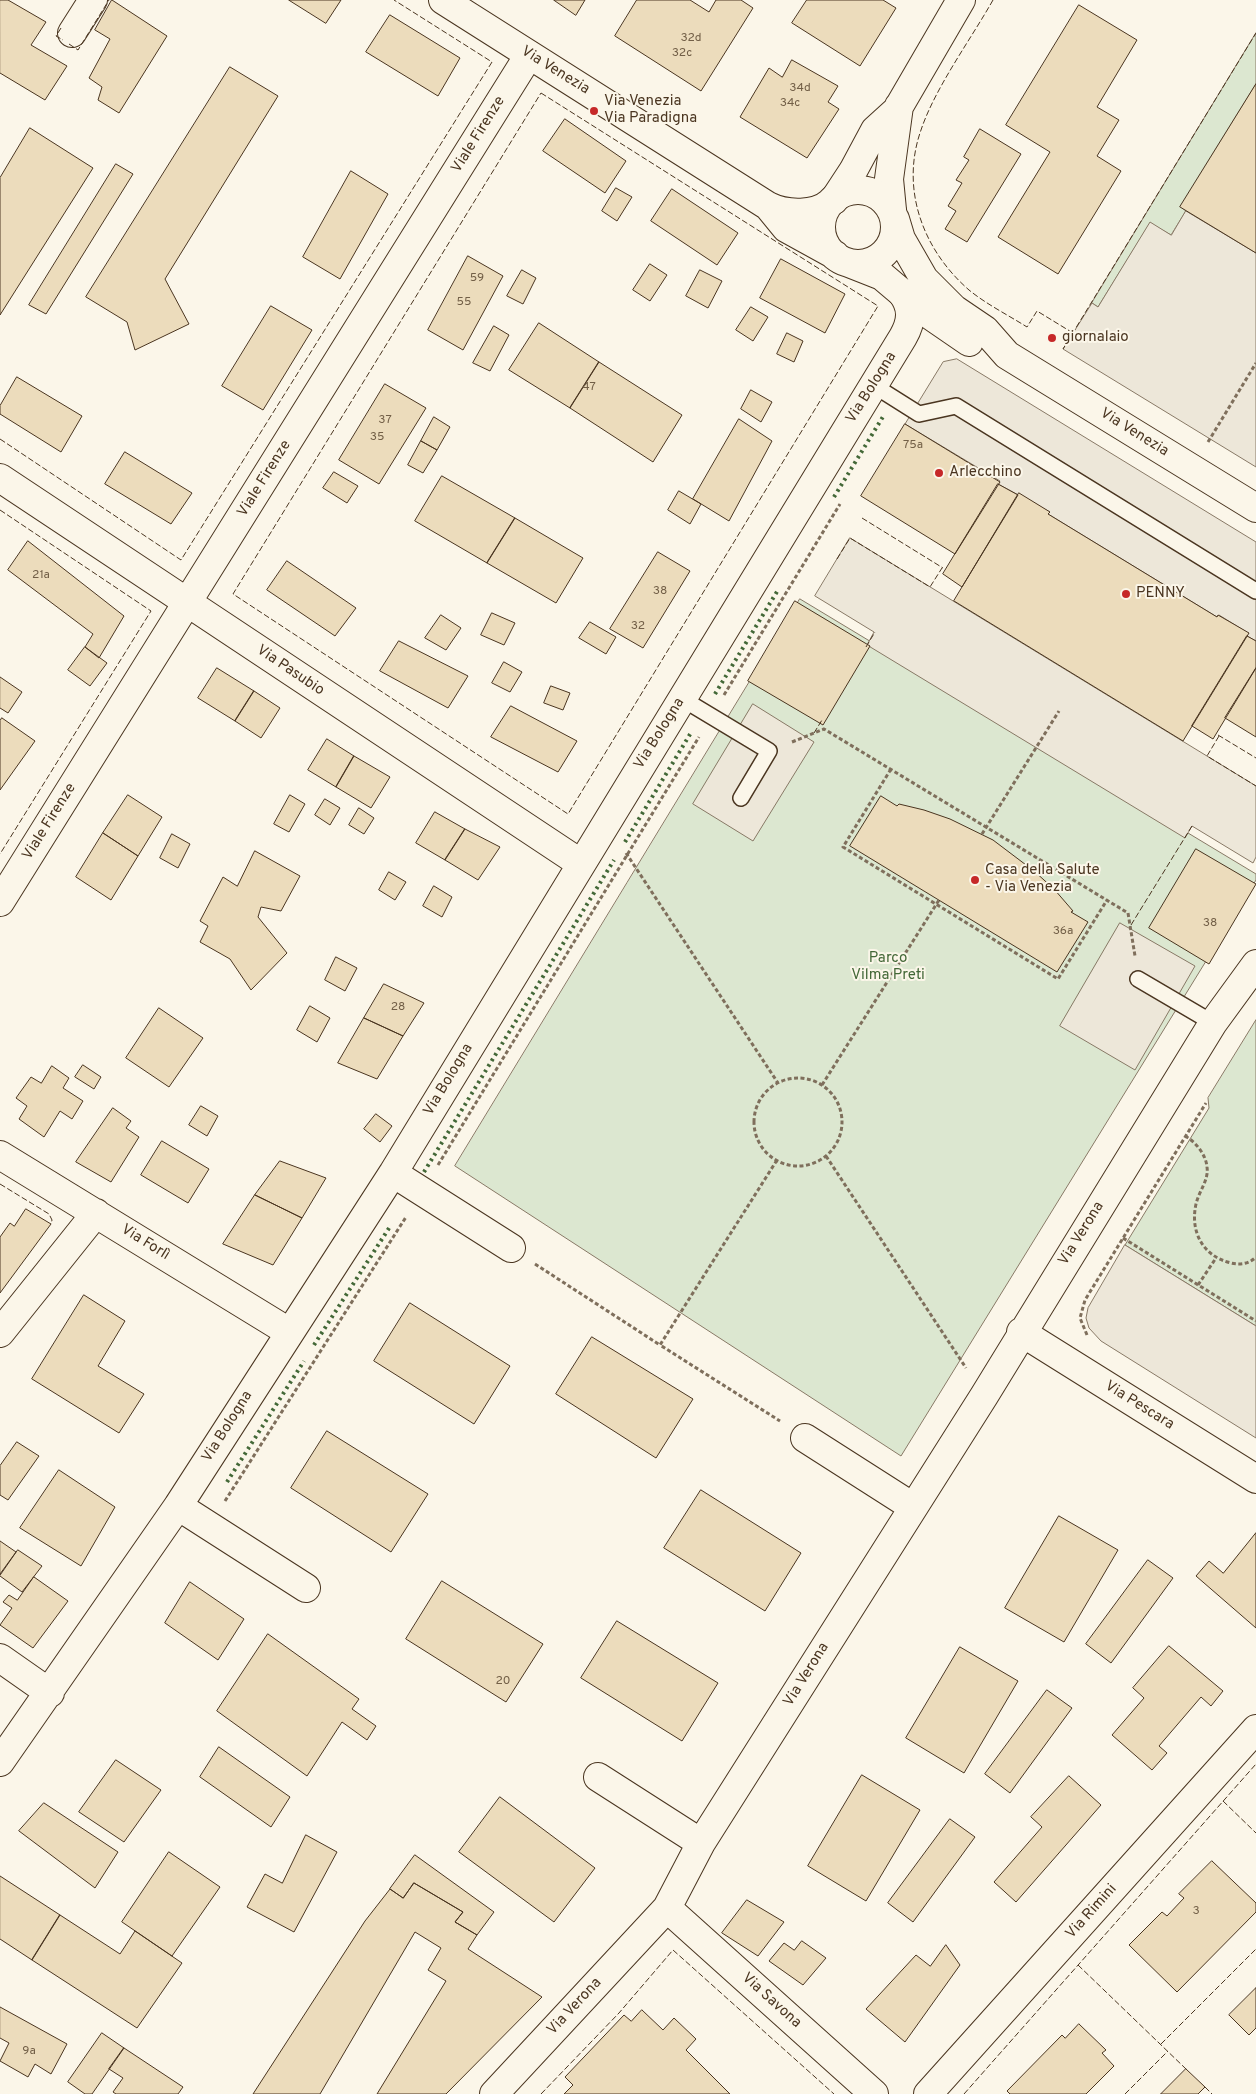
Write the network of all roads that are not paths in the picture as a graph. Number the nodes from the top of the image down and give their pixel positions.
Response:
1 (93, 0) edge
2 (443, 0) edge
3 (961, 0) edge
4 (72, 33) dead end
5 (529, 55) junction
6 (899, 106) junction
7 (833, 201) junction
8 (768, 206) junction
9 (893, 215) junction
10 (842, 259) junction
11 (902, 292) junction
12 (1012, 358) junction
13 (873, 385) junction
14 (0, 478) edge
15 (1256, 508) edge
16 (1256, 591) edge
17 (188, 602) junction
18 (681, 698) junction
19 (741, 798) dead end
20 (580, 863) junction
21 (0, 902) edge
22 (1256, 964) edge
23 (1138, 979) road end
24 (1213, 1023) junction
25 (0, 1155) edge
26 (393, 1173) junction
27 (96, 1213) junction
28 (511, 1248) road end
29 (289, 1332) junction
30 (1021, 1332) junction
31 (0, 1333) edge
32 (805, 1438) road end
33 (1256, 1479) edge
34 (178, 1506) junction
35 (913, 1507) junction
36 (306, 1588) dead end
37 (0, 1658) edge
38 (50, 1693) junction
39 (1256, 1729) edge
40 (0, 1762) edge
41 (598, 1777) dead end
42 (700, 1842) junction
43 (667, 1908) junction
44 (494, 2094) edge
45 (874, 2094) edge
46 (928, 2094) edge

1 - 4 street
2 - 5 street, Via Venezia
3 - 6 street
5 - 8 street, Via Venezia
5 - 17 street, Viale Firenze
6 - 7 street
6 - 9 street
7 - 8 street, Via Venezia
7 - 9 street
7 - 10 street
8 - 10 street, Via Venezia
9 - 10 street
9 - 12 street, Via Venezia
10 - 11 street, Via Venezia
11 - 12 street, Via Venezia
11 - 13 street, Via Bologna
12 - 15 street, Via Venezia
13 - 16 lane
13 - 18 street, Via Bologna
14 - 17 street, Via Pasubio
17 - 20 street, Via Pasubio
17 - 21 street, Viale Firenze
18 - 19 lane
18 - 20 street, Via Bologna
20 - 26 street, Via Bologna
22 - 24 street, Via Verona
23 - 24 lane
24 - 30 street, Via Verona
25 - 27 street, Via Forlì
26 - 28 street
26 - 29 street, Via Bologna
27 - 29 street, Via Forlì
27 - 31 street
29 - 34 street, Via Bologna
30 - 33 street, Via Pescara
30 - 35 street, Via Verona
32 - 35 street
34 - 36 street
34 - 38 street, Via Bologna
35 - 42 street, Via Verona
37 - 38 street
38 - 40 street, Via Bologna
39 - 46 street, Via Rimini
41 - 42 street
42 - 43 street, Via Verona
43 - 44 street, Via Verona
43 - 45 street, Via Savona

